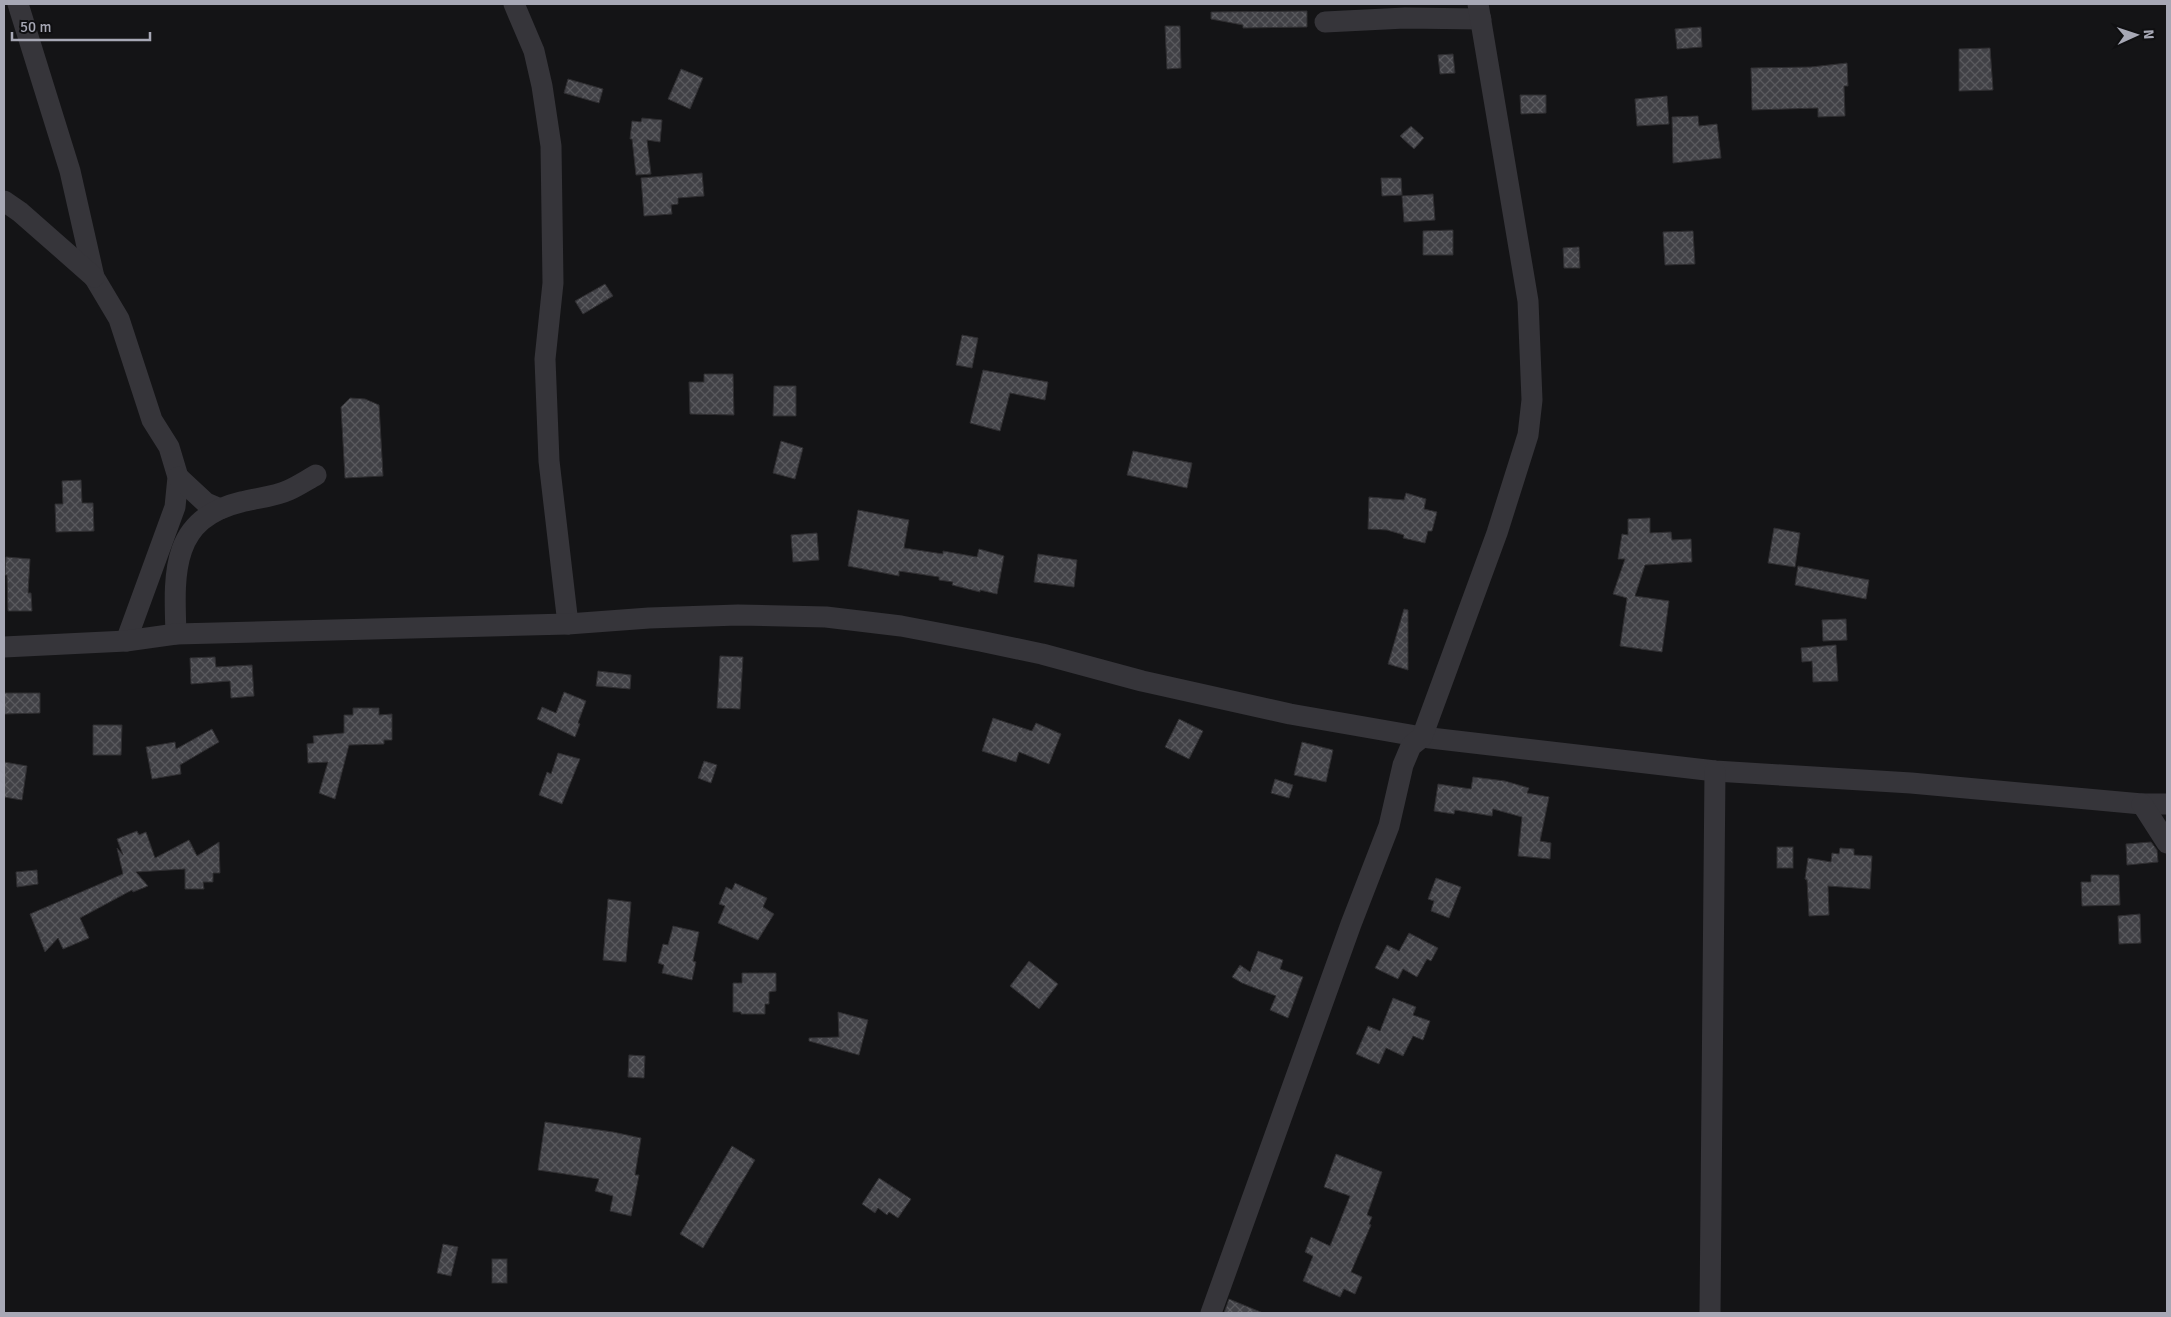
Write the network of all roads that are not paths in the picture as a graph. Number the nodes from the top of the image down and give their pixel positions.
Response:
1 (17, 4) edge
2 (514, 4) edge
3 (4, 6) edge
4 (1479, 12) edge
5 (1326, 22) dead end
6 (4, 200) edge
7 (94, 277) junction
8 (316, 475) dead end
9 (178, 477) junction
10 (220, 509) junction
11 (568, 624) junction
12 (176, 634) junction
13 (126, 641) junction
14 (4, 647) edge
15 (1422, 736) junction
16 (1715, 771) junction
17 (2142, 804) junction
18 (2167, 804) edge
19 (2167, 842) edge
20 (1211, 1313) edge
21 (1710, 1313) edge

1 - 3 street
1 - 7 street
2 - 11 street
4 - 5 street
4 - 15 street
6 - 7 street
7 - 9 street
8 - 10 street
9 - 10 street
9 - 13 street
10 - 12 street
11 - 12 street
11 - 15 street
12 - 13 street
13 - 14 street
15 - 16 street
15 - 20 street
16 - 17 street
16 - 21 street
17 - 18 street
17 - 19 street

